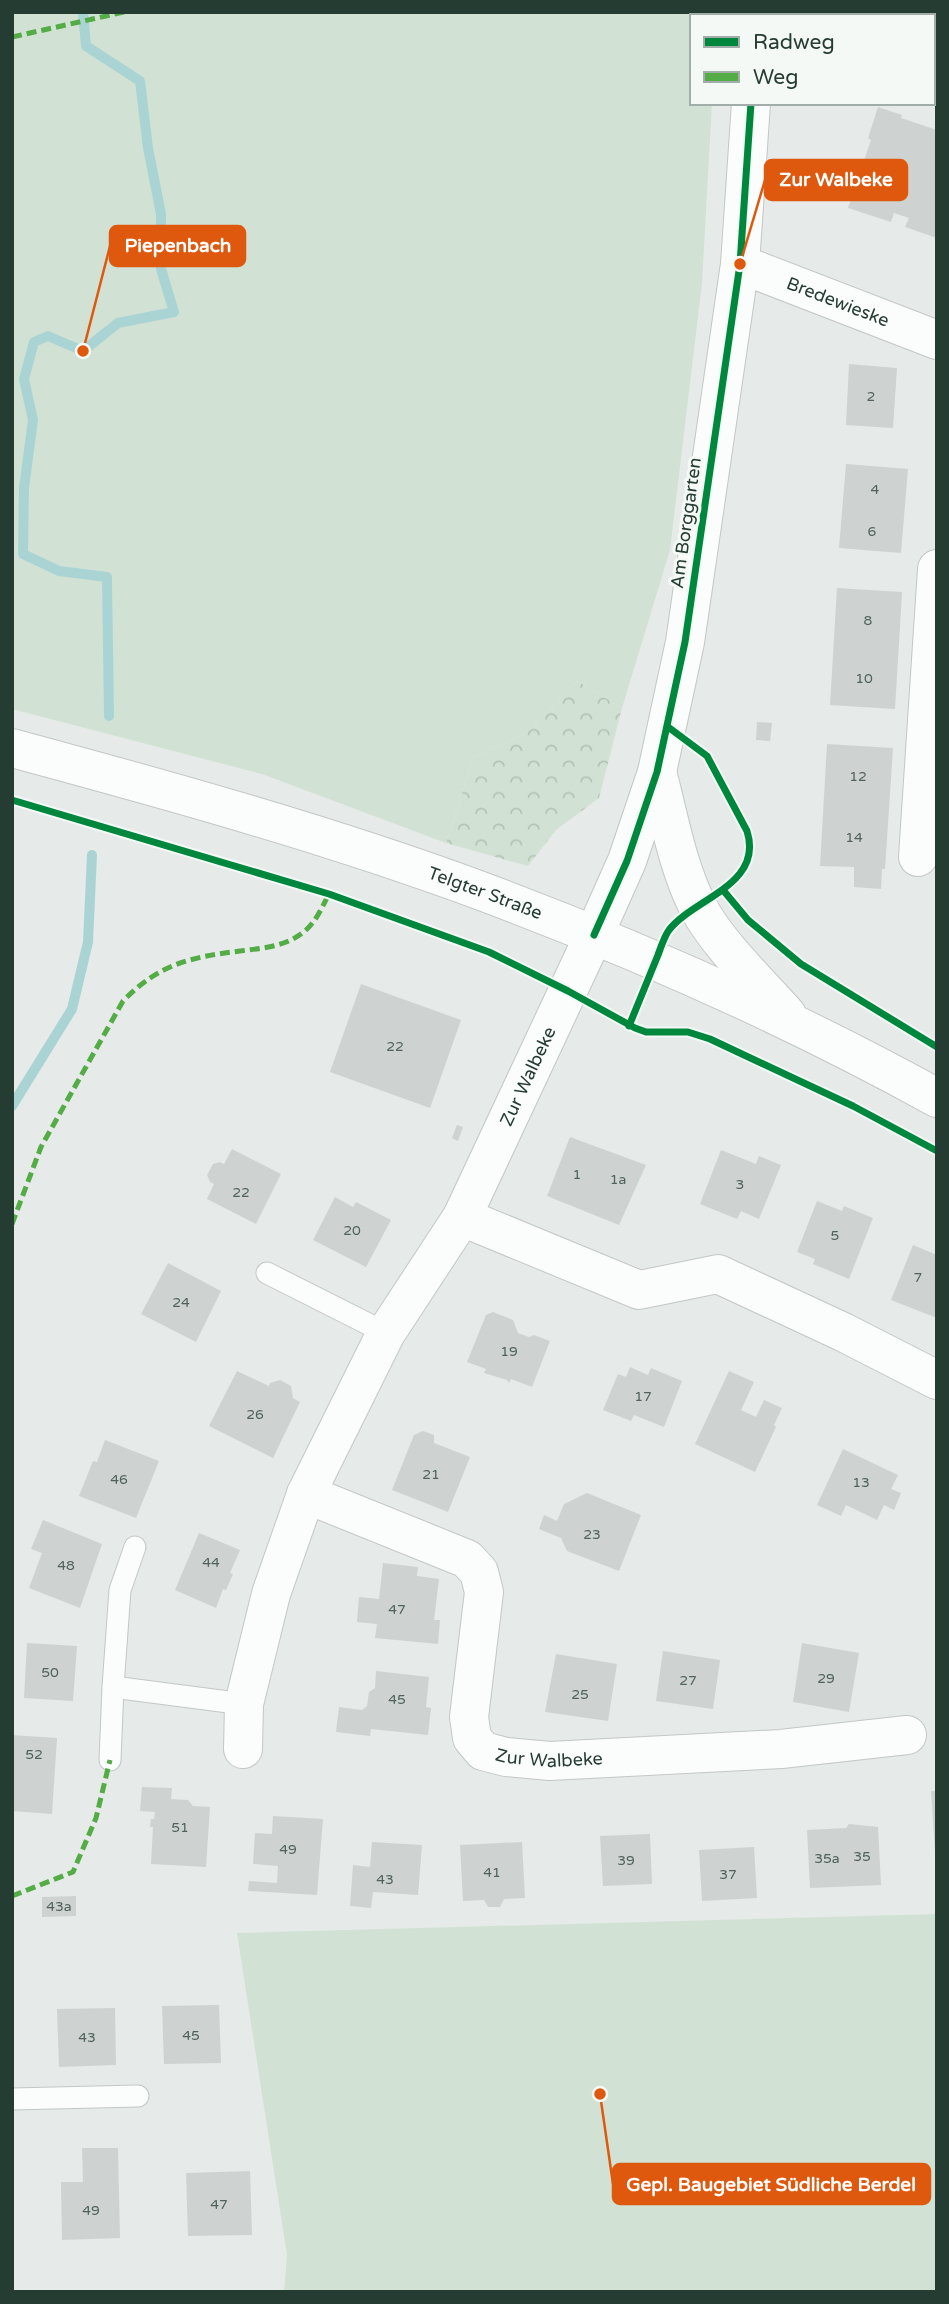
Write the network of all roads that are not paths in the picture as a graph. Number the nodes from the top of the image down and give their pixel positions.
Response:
1 (751, 105) edge
2 (740, 264) junction
3 (937, 341) edge
4 (937, 569) edge
5 (12, 748) edge
6 (657, 772) junction
7 (918, 856) dead end
8 (594, 935) junction
9 (795, 1024) junction
10 (937, 1098) edge
11 (462, 1217) junction
12 (267, 1273) dead end
13 (386, 1333) junction
14 (937, 1380) edge
15 (306, 1494) junction
16 (135, 1547) dead end
17 (113, 1687) junction
18 (244, 1704) junction
19 (907, 1735) dead end
20 (243, 1749) dead end
21 (110, 1760) dead end
22 (138, 2096) dead end
23 (12, 2099) edge

1 - 2 street, Am Borggarten
2 - 3 street, Bredewieske
2 - 6 street, Am Borggarten
4 - 7 street
5 - 8 street, Telgter Straße
6 - 8 street, Am Borggarten
6 - 9 street
8 - 9 street, Telgter Straße
8 - 11 street, Zur Walbeke
9 - 10 street, Telgter Straße
11 - 13 street, Zur Walbeke
11 - 14 street
12 - 13 lane
13 - 15 street, Zur Walbeke
15 - 18 street, Zur Walbeke
15 - 19 street, Zur Walbeke
16 - 17 lane
17 - 18 lane
17 - 21 lane
18 - 20 street, Zur Walbeke
22 - 23 lane

